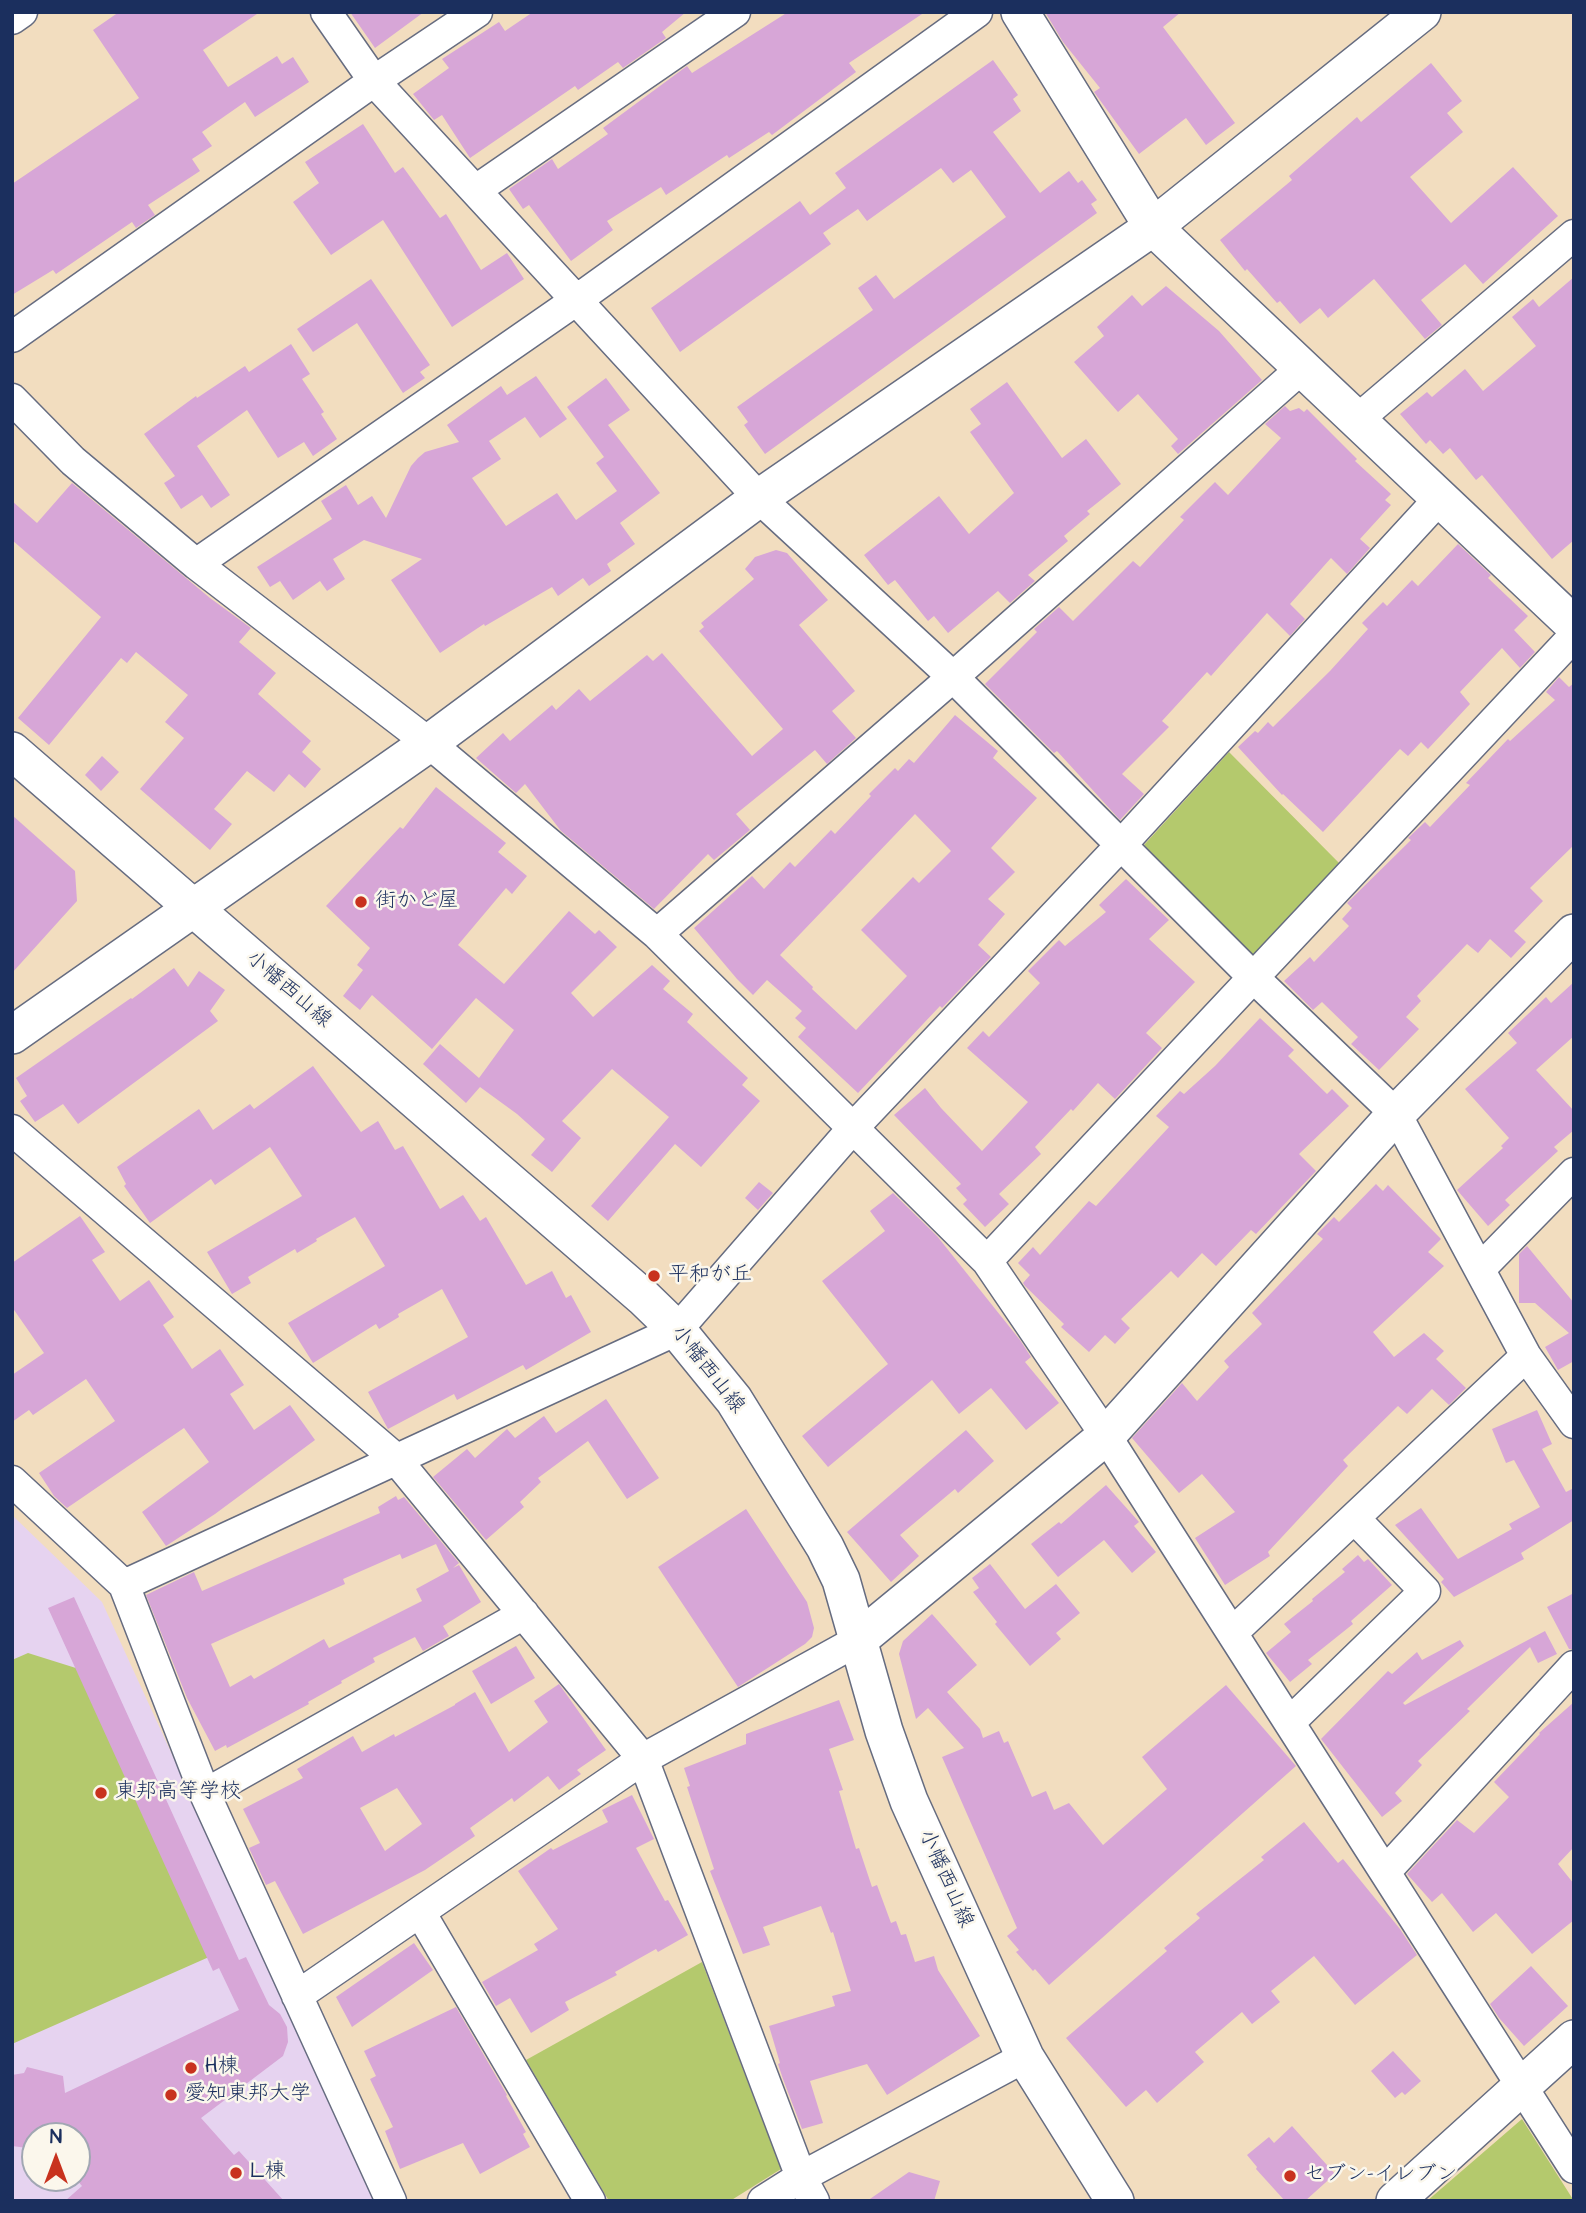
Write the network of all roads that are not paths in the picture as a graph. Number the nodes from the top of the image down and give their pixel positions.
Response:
1 (22, 12) edge
2 (326, 12) edge
3 (477, 12) edge
4 (735, 12) edge
5 (977, 12) edge
6 (1020, 12) edge
7 (1422, 12) edge
8 (12, 19) edge
9 (374, 81) junction
10 (476, 190) junction
11 (1153, 228) junction
12 (1574, 235) edge
13 (578, 299) junction
14 (12, 337) edge
15 (1302, 368) junction
16 (12, 399) edge
17 (1357, 420) junction
18 (759, 498) junction
19 (1440, 498) junction
20 (196, 564) junction
21 (1571, 618) edge
22 (953, 677) junction
23 (429, 743) junction
24 (12, 751) edge
25 (1121, 845) junction
26 (194, 909) junction
27 (1574, 933) edge
28 (657, 934) junction
29 (1254, 978) junction
30 (12, 1035) edge
31 (1396, 1114) junction
32 (853, 1128) junction
33 (12, 1130) edge
34 (1574, 1173) edge
35 (987, 1261) junction
36 (1480, 1269) junction
37 (677, 1330) junction
38 (1526, 1356) junction
39 (1573, 1418) edge
40 (1106, 1436) junction
41 (395, 1458) junction
42 (12, 1481) edge
43 (1354, 1518) junction
44 (124, 1585) junction
45 (524, 1614) junction
46 (1232, 1633) junction
47 (856, 1640) junction
48 (1574, 1666) edge
49 (1290, 1723) junction
50 (643, 1759) junction
51 (205, 1794) junction
52 (1385, 1872) junction
53 (420, 1912) junction
54 (297, 1996) junction
55 (1574, 2039) edge
56 (1025, 2057) junction
57 (1521, 2086) junction
58 (1574, 2168) edge
59 (808, 2189) edge
60 (391, 2201) edge
61 (590, 2201) edge
62 (763, 2201) edge
63 (1115, 2201) edge
64 (1395, 2201) edge

1 - 8 street
2 - 9 street
3 - 9 street
4 - 10 street
5 - 13 street
6 - 11 street
7 - 11 street
9 - 10 street
9 - 14 street
10 - 13 street
11 - 15 street
11 - 18 street
12 - 17 street
13 - 18 street
13 - 20 street
15 - 17 street
15 - 22 street
16 - 20 street
17 - 19 street
18 - 22 street
18 - 23 street
19 - 21 street
19 - 25 street
20 - 23 street
21 - 29 street
22 - 25 street
22 - 28 street
23 - 26 street
23 - 28 street
24 - 26 street, 小幡西山線
25 - 29 street
25 - 32 street
26 - 30 street
26 - 37 street, 小幡西山線
27 - 31 street
28 - 32 street
29 - 31 street
29 - 35 street
31 - 36 street
31 - 40 street
32 - 35 street
32 - 37 street
33 - 41 street
34 - 36 street
35 - 40 street
36 - 38 street
37 - 41 street
37 - 47 street, 小幡西山線
38 - 39 street
38 - 43 street
40 - 46 street
40 - 47 street
41 - 44 street
41 - 45 street
42 - 44 street
43 - 46 street
43 - 49 street
44 - 51 street
45 - 50 street
45 - 51 street
46 - 49 street
47 - 50 street
47 - 56 street, 小幡西山線
48 - 52 street
49 - 52 street
50 - 53 street
50 - 59 street
51 - 54 street
52 - 57 street
53 - 54 street
53 - 61 street
54 - 60 street
55 - 57 street
56 - 59 street
56 - 63 street, 小幡西山線
57 - 58 street
57 - 64 street
59 - 62 street

